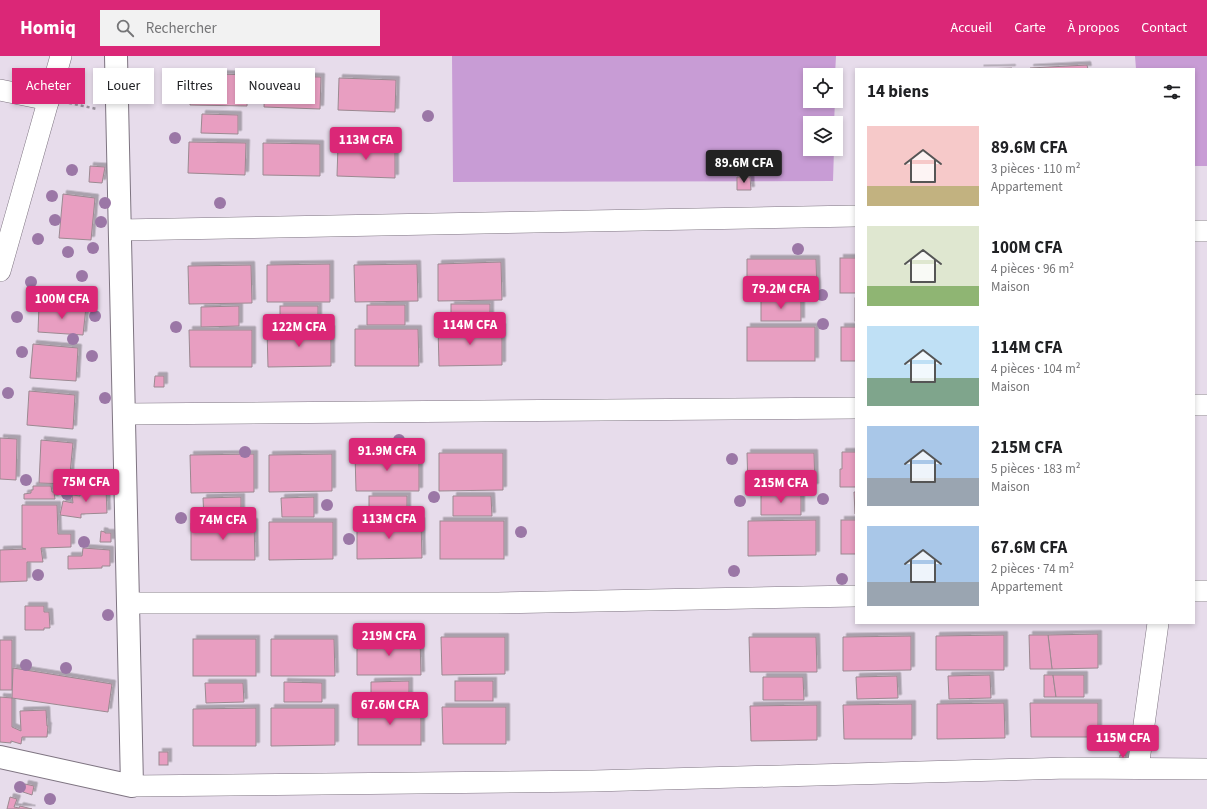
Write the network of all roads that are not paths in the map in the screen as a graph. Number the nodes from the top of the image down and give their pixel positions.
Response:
1 (61, 56) edge
2 (116, 56) edge
3 (58, 68) edge
4 (0, 90) edge
5 (12, 92) edge
6 (48, 104) edge
7 (855, 216) edge
8 (120, 230) junction
9 (1195, 231) edge
10 (1207, 231) edge
11 (0, 270) edge
12 (1195, 405) edge
13 (1207, 405) edge
14 (855, 408) edge
15 (124, 414) junction
16 (1195, 591) edge
17 (1207, 591) edge
18 (855, 596) edge
19 (128, 603) junction
20 (1158, 624) edge
21 (0, 757) edge
22 (1138, 768) junction
23 (1207, 769) edge
24 (132, 786) junction

1 - 3 street
2 - 8 main road
4 - 5 street
6 - 11 street
7 - 8 street
8 - 15 main road
9 - 10 street
12 - 13 street
14 - 15 street
15 - 19 main road
16 - 17 street
18 - 19 street
19 - 24 main road
20 - 22 street
21 - 24 main road
22 - 23 street
22 - 24 street

